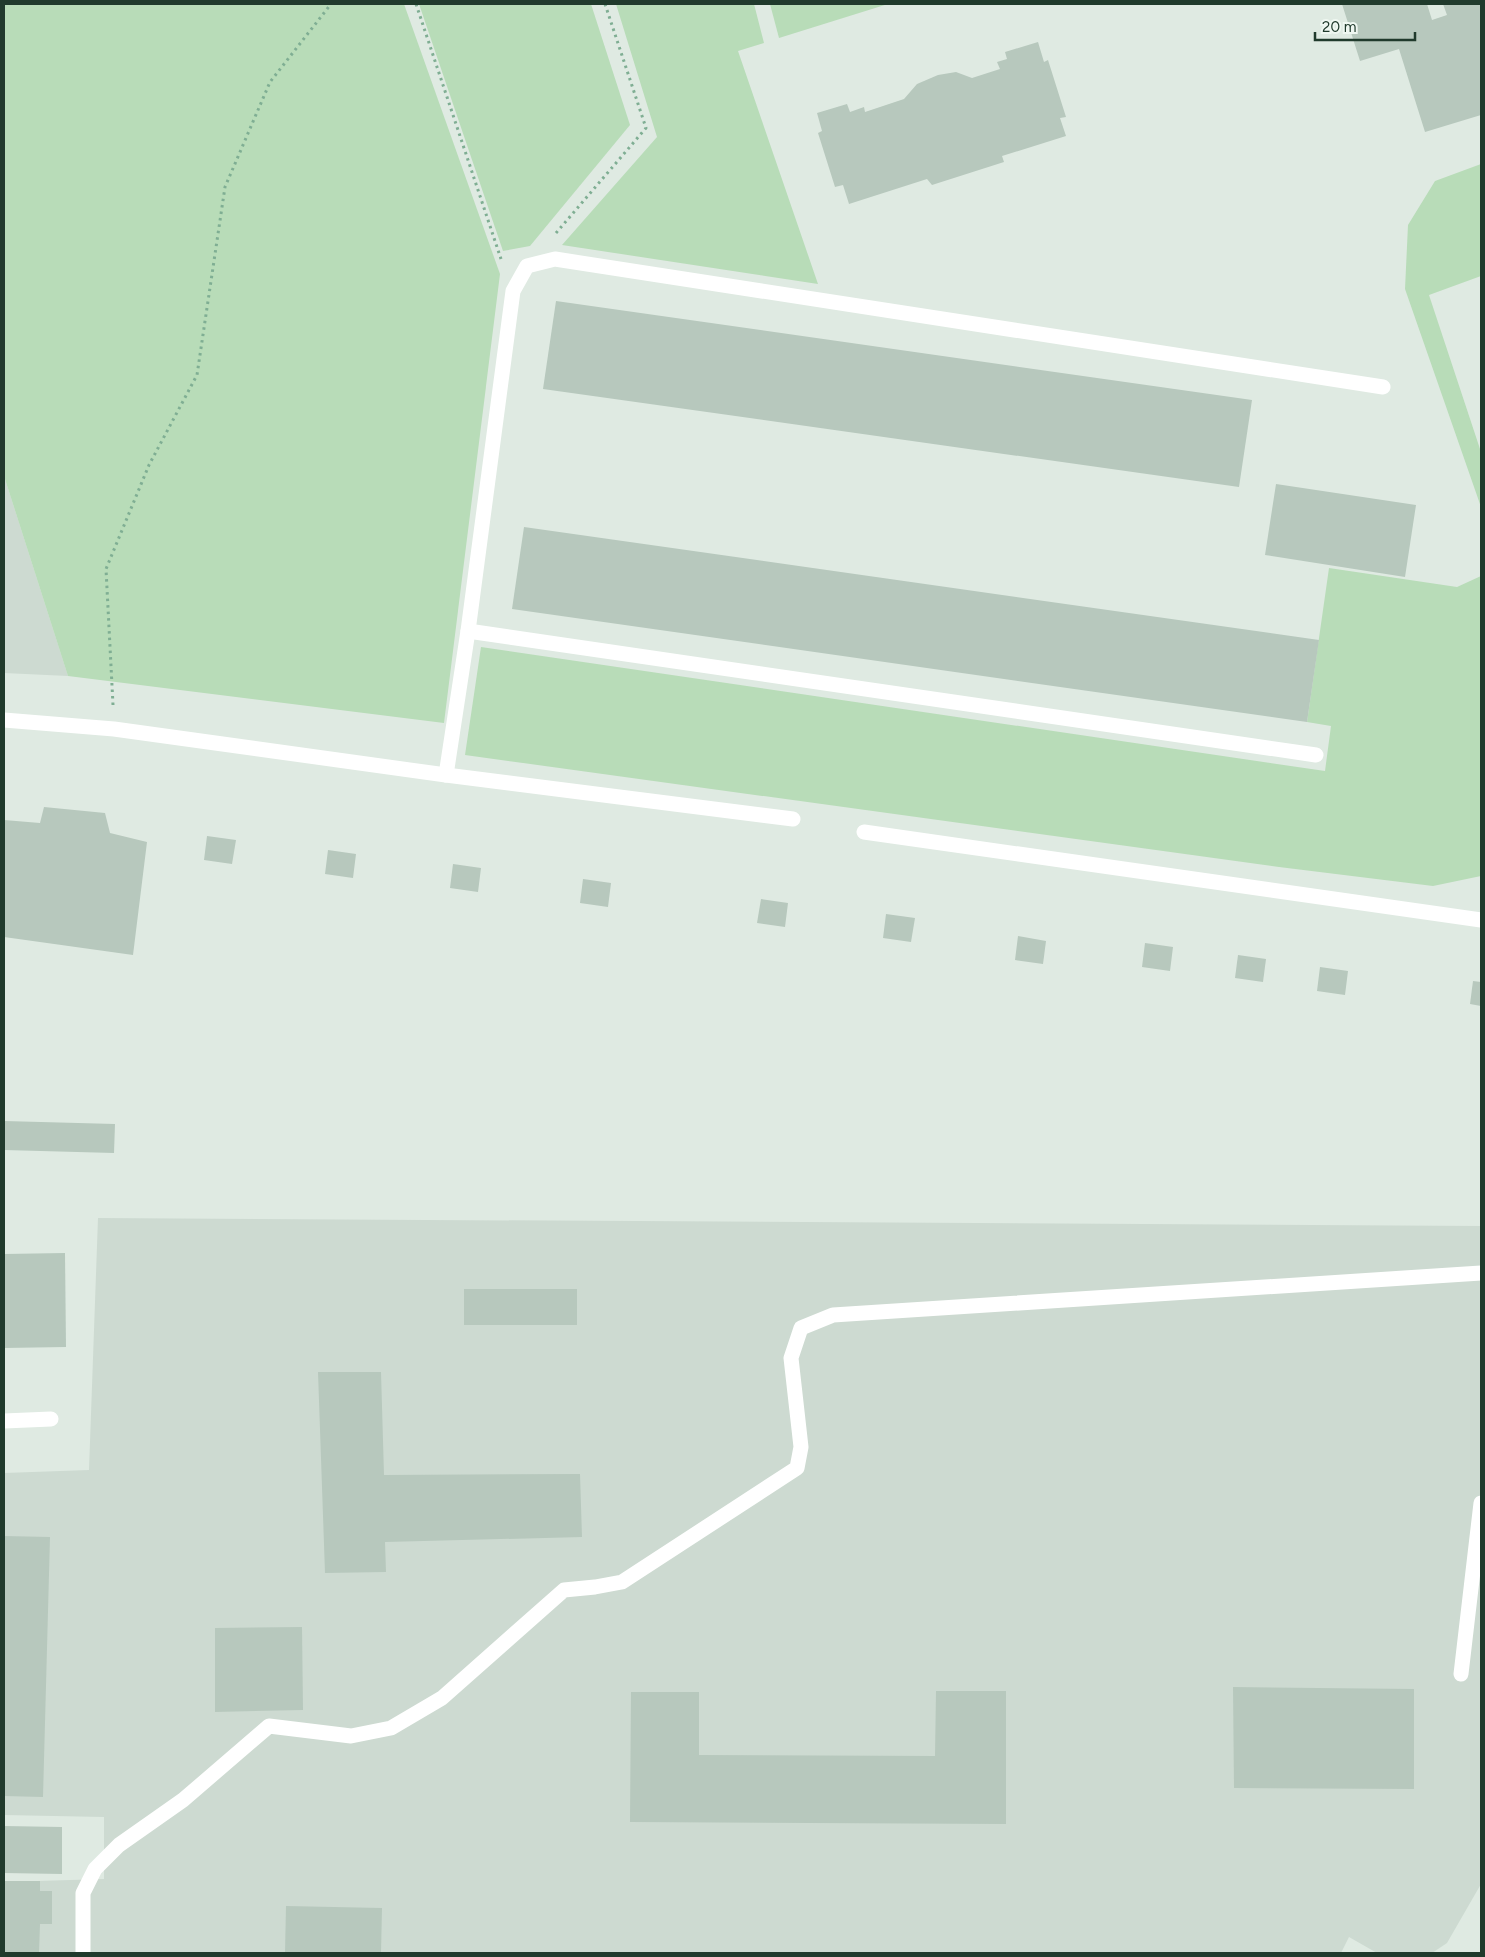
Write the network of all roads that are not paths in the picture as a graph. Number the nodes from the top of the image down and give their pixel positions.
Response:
1 (1383, 387) dead end
2 (468, 630) junction
3 (4, 720) edge
4 (1316, 755) dead end
5 (446, 775) junction
6 (793, 819) dead end
7 (864, 832) dead end
8 (1481, 920) edge
9 (1481, 1273) edge
10 (51, 1419) dead end
11 (4, 1421) edge
12 (1481, 1503) edge
13 (1461, 1674) dead end
14 (82, 1953) edge

1 - 2 street
2 - 4 street
2 - 5 street
3 - 5 street
5 - 6 street
7 - 8 street
9 - 14 street
10 - 11 street
12 - 13 street

